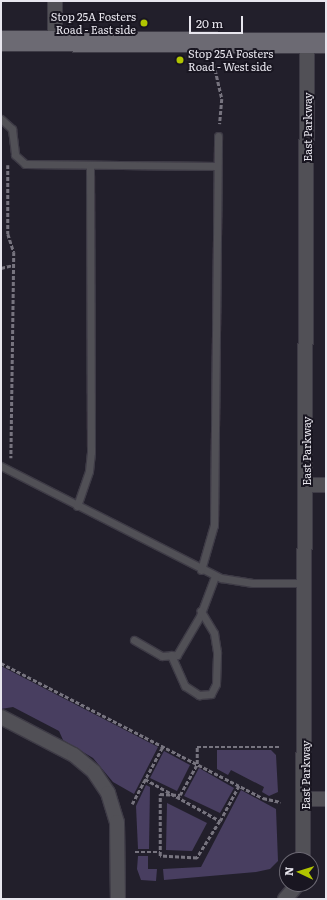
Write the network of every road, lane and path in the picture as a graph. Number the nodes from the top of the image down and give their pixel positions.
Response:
1 (55, 1) edge
2 (1, 41) edge
3 (316, 42) edge
4 (55, 43) junction
5 (214, 64) dead end
6 (1, 119) edge
7 (218, 136) joint
8 (8, 164) dead end
9 (90, 164) junction
10 (217, 166) junction
11 (13, 265) junction
12 (1, 268) edge
13 (11, 458) dead end
14 (1, 466) edge
15 (306, 485) junction
16 (326, 485) edge
17 (77, 506) junction
18 (201, 570) junction
19 (215, 576) junction
20 (305, 583) junction
21 (202, 611) junction
22 (134, 640) dead end
23 (171, 655) junction
24 (1, 663) edge
25 (1, 717) edge
26 (163, 746) junction
27 (279, 747) dead end
28 (197, 764) junction
29 (145, 779) junction
30 (239, 786) junction
31 (173, 795) junction
32 (305, 799) junction
33 (326, 800) edge
34 (281, 802) dead end
35 (132, 804) dead end
36 (220, 821) junction
37 (134, 852) dead end
38 (160, 852) junction
39 (303, 852) edge
40 (118, 899) edge

1 - 4 street
2 - 4 main road
3 - 4 main road
3 - 15 street, East Parkway
5 - 7 path
6 - 9 lane
7 - 10 lane
8 - 11 path
9 - 10 lane
9 - 17 lane
10 - 18 lane
11 - 12 path
11 - 13 path
14 - 17 lane
15 - 16 street
15 - 20 street, East Parkway
17 - 18 lane
18 - 19 lane
19 - 20 lane
19 - 21 lane
20 - 32 street, East Parkway
21 - 23 lane
21 - 23 lane
22 - 23 lane
24 - 26 path
25 - 40 street
26 - 28 path
26 - 29 path
27 - 28 path
28 - 30 path
28 - 31 path
29 - 31 path
29 - 35 path
30 - 34 path
30 - 36 path
31 - 36 path
31 - 38 path
32 - 33 street
32 - 39 street, East Parkway
36 - 38 path
37 - 38 path

